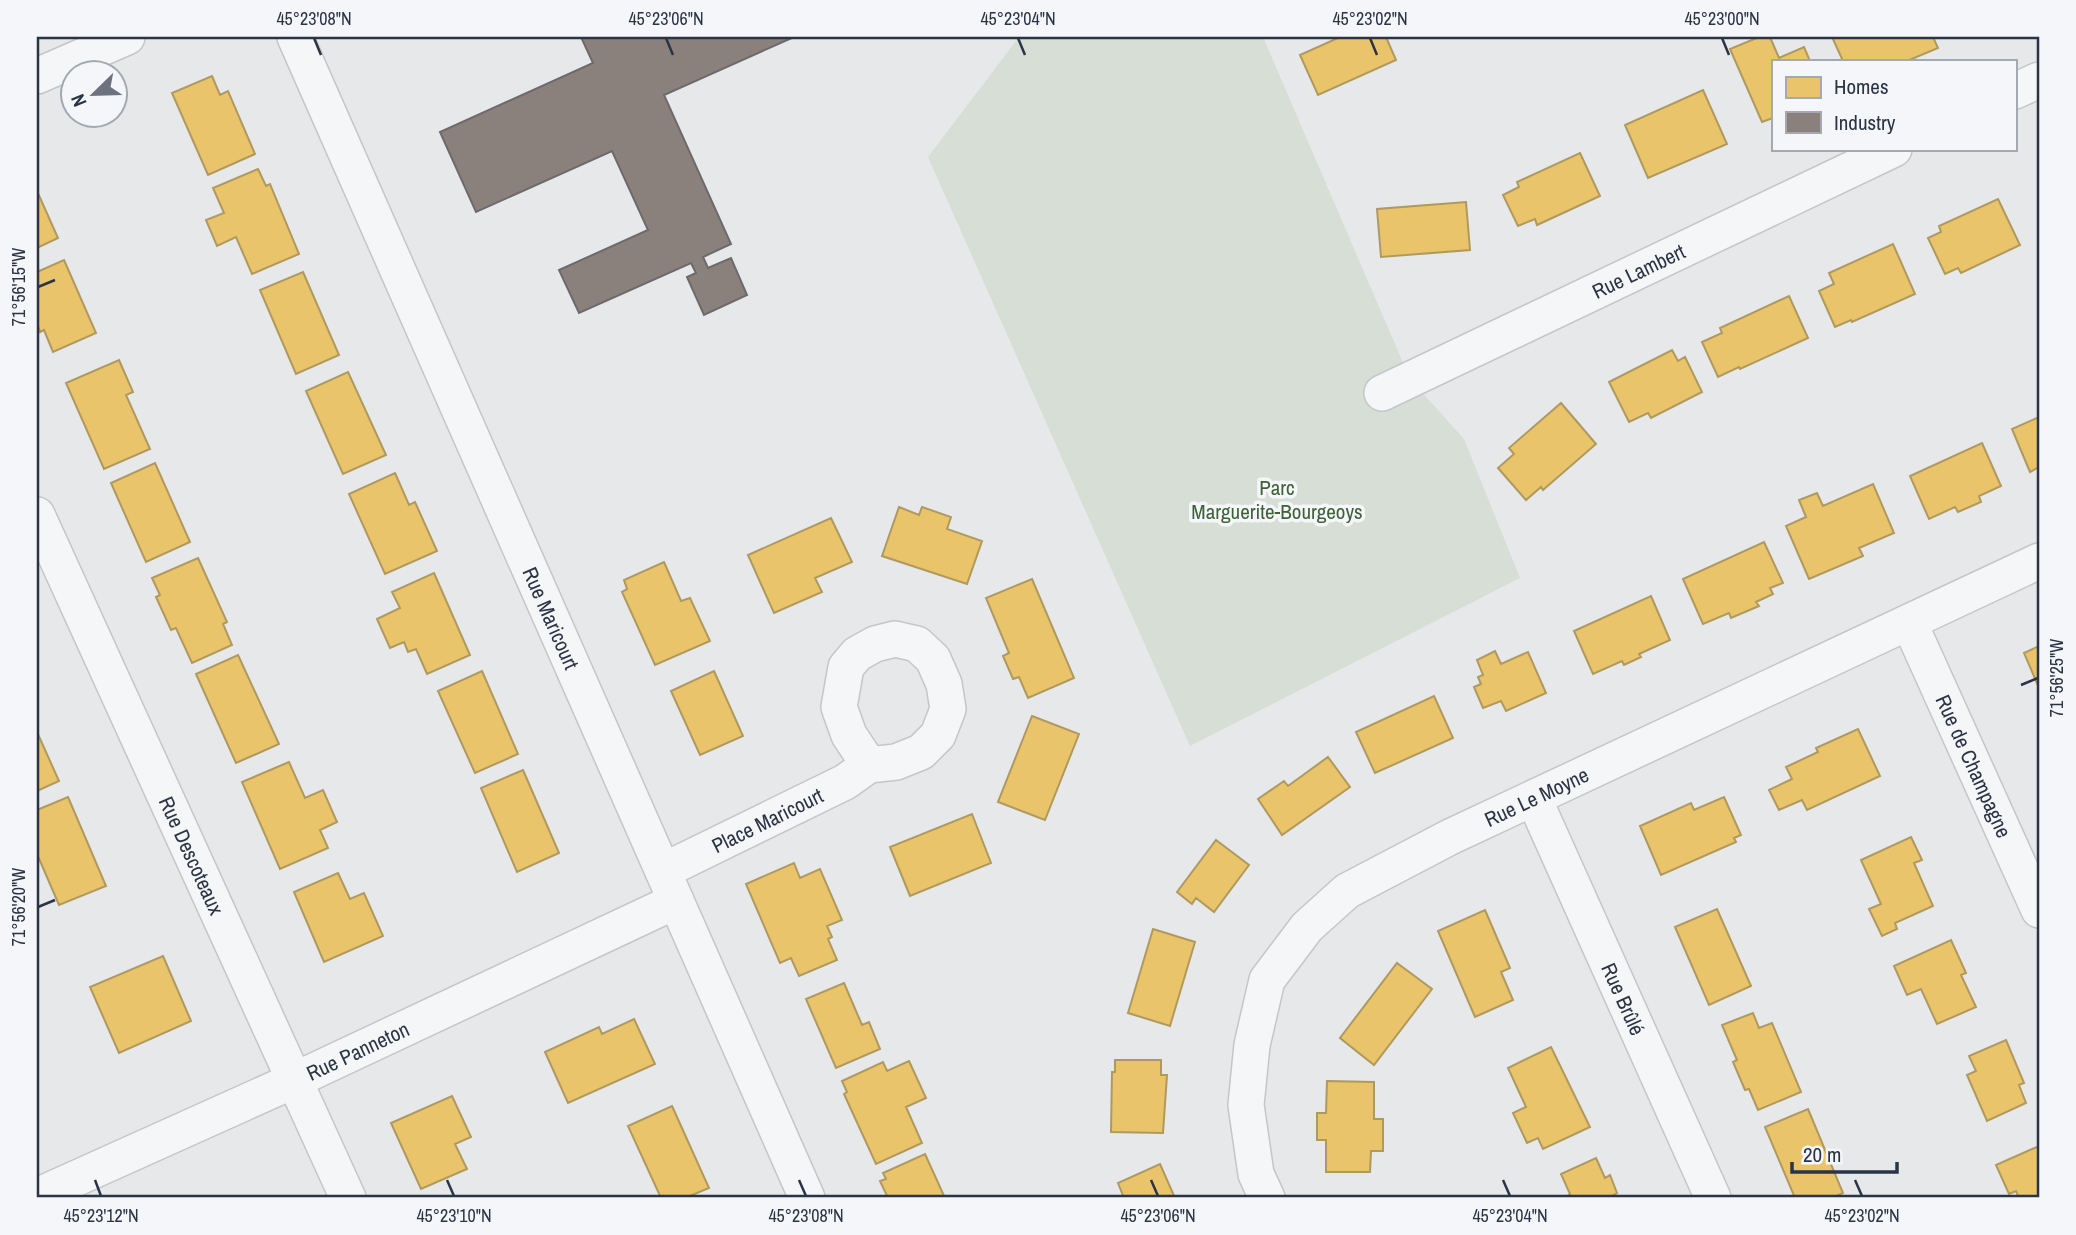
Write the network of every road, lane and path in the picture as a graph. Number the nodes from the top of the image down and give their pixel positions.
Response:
1 (127, 37) edge
2 (295, 37) edge
3 (37, 76) edge
4 (2039, 80) edge
5 (2016, 91) edge
6 (1892, 150) edge
7 (1382, 393) dead end
8 (37, 515) edge
9 (2039, 561) edge
10 (1909, 622) junction
11 (869, 765) dead end
12 (1534, 799) junction
13 (670, 886) junction
14 (2039, 910) edge
15 (295, 1080) junction
16 (37, 1196) edge
17 (348, 1198) edge
18 (807, 1198) edge
19 (1267, 1198) edge
20 (1713, 1198) edge

1 - 3 street
2 - 13 street, Rue Maricourt
4 - 5 street
6 - 7 street, Rue Lambert
8 - 15 street, Rue Descoteaux
9 - 10 street, Rue Le Moyne
10 - 12 street, Rue Le Moyne
10 - 14 street, Rue de Champagne
11 - 13 street, Place Maricourt
12 - 19 street, Rue Le Moyne
12 - 20 street, Rue Brûlé
13 - 15 street, Rue Panneton
13 - 18 street, Rue Maricourt
15 - 16 street, Rue Panneton
15 - 17 street, Rue Descoteaux

